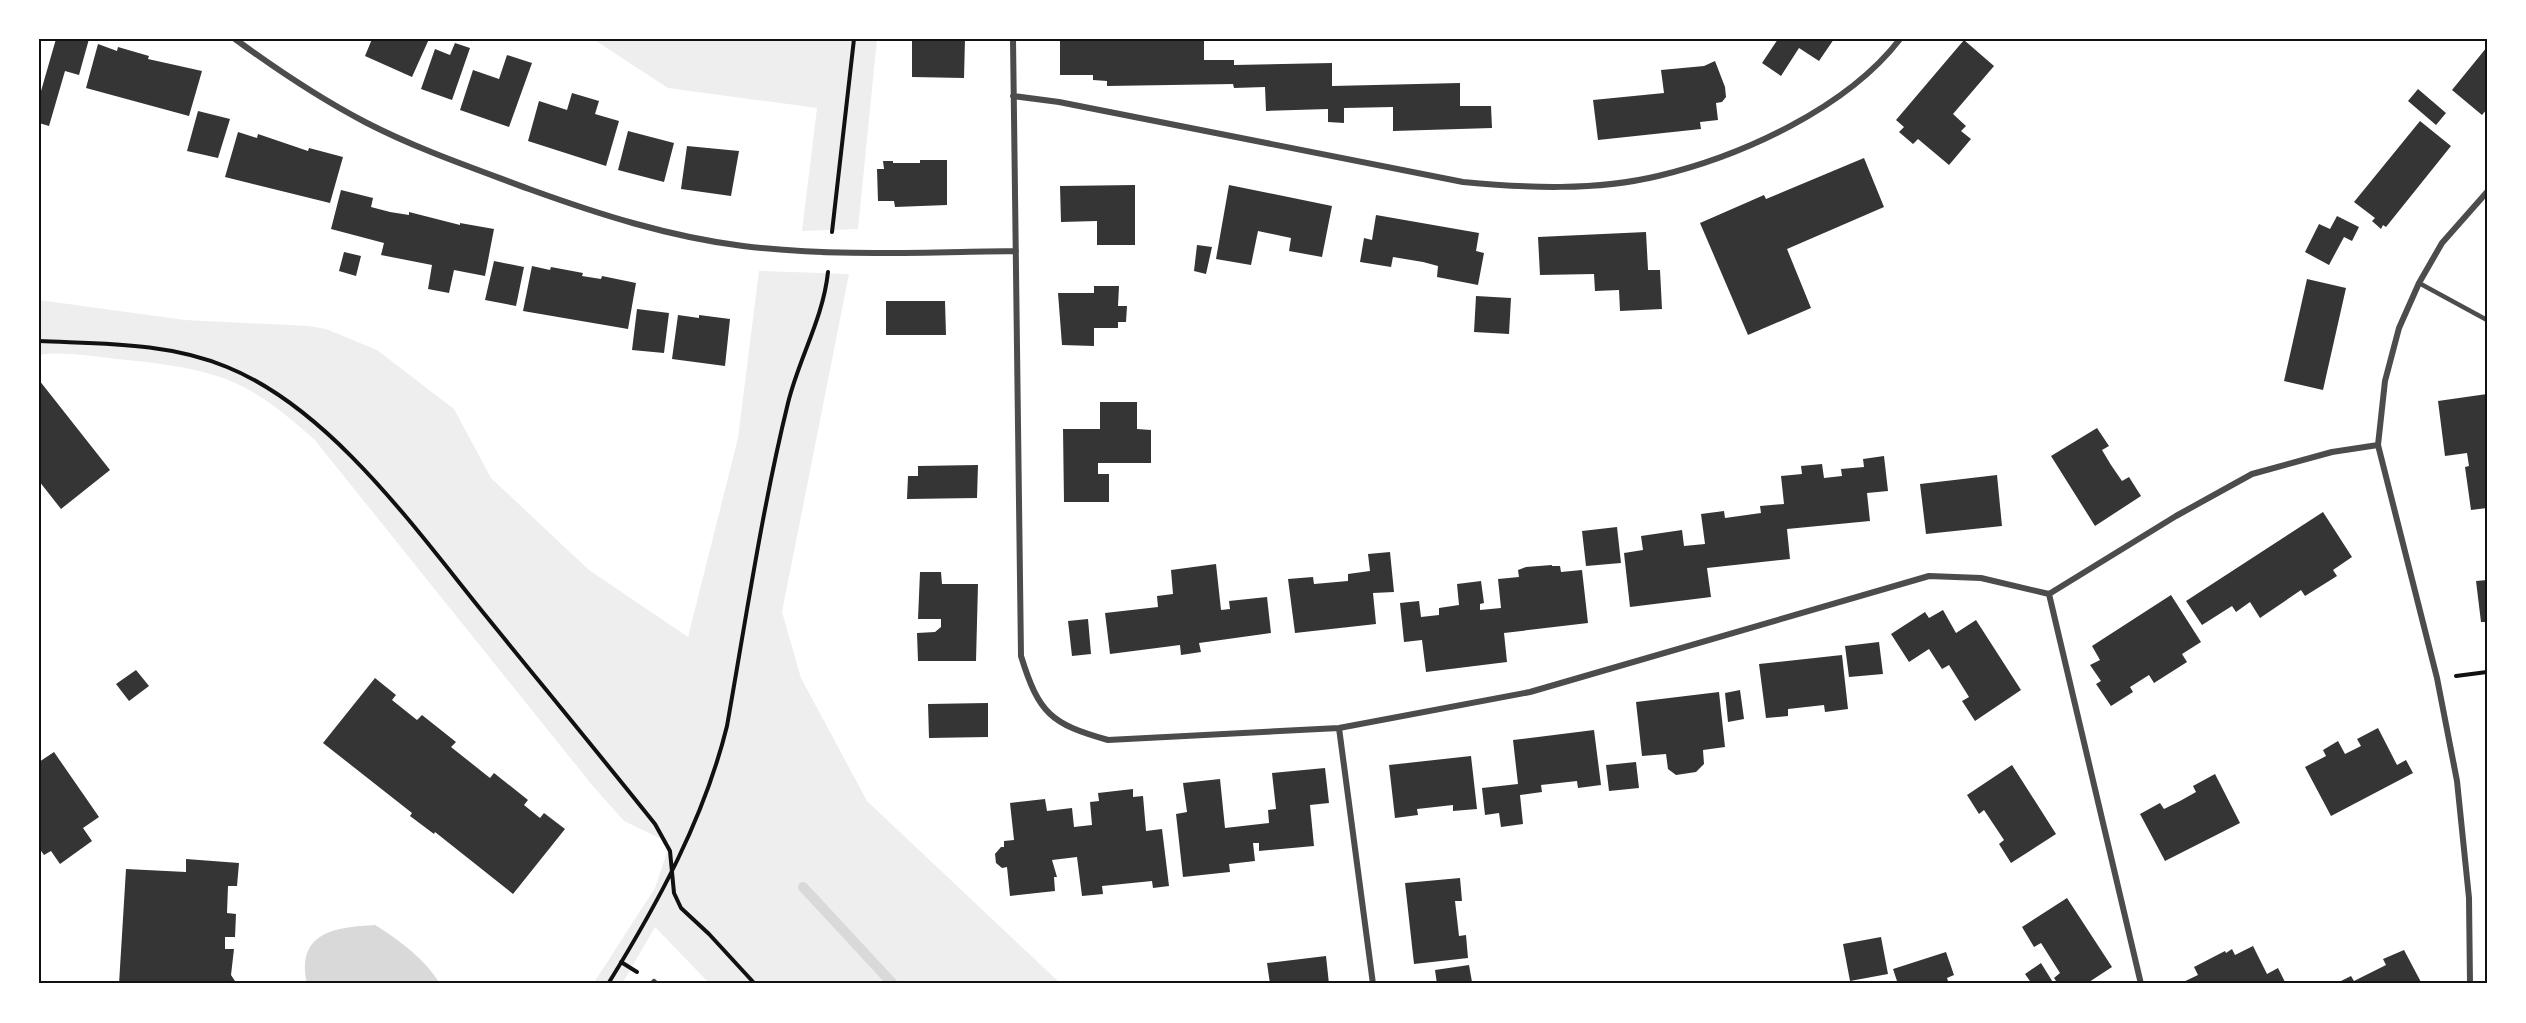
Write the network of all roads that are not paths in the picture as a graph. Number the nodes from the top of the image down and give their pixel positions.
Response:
1 (234, 39) edge
2 (1013, 39) edge
3 (1900, 39) edge
4 (1013, 96) junction
5 (2487, 192) edge
6 (1016, 251) junction
7 (2420, 283) junction
8 (2487, 320) edge
9 (2378, 445) junction
10 (2049, 594) junction
11 (1339, 728) junction
12 (1373, 984) edge
13 (2141, 984) edge
14 (2470, 984) edge

1 - 6 street
2 - 4 street
3 - 4 street
4 - 6 street
5 - 7 street
6 - 11 street
7 - 8 lane
7 - 9 street
9 - 10 street
9 - 14 street
10 - 11 street
10 - 13 street
11 - 12 street

